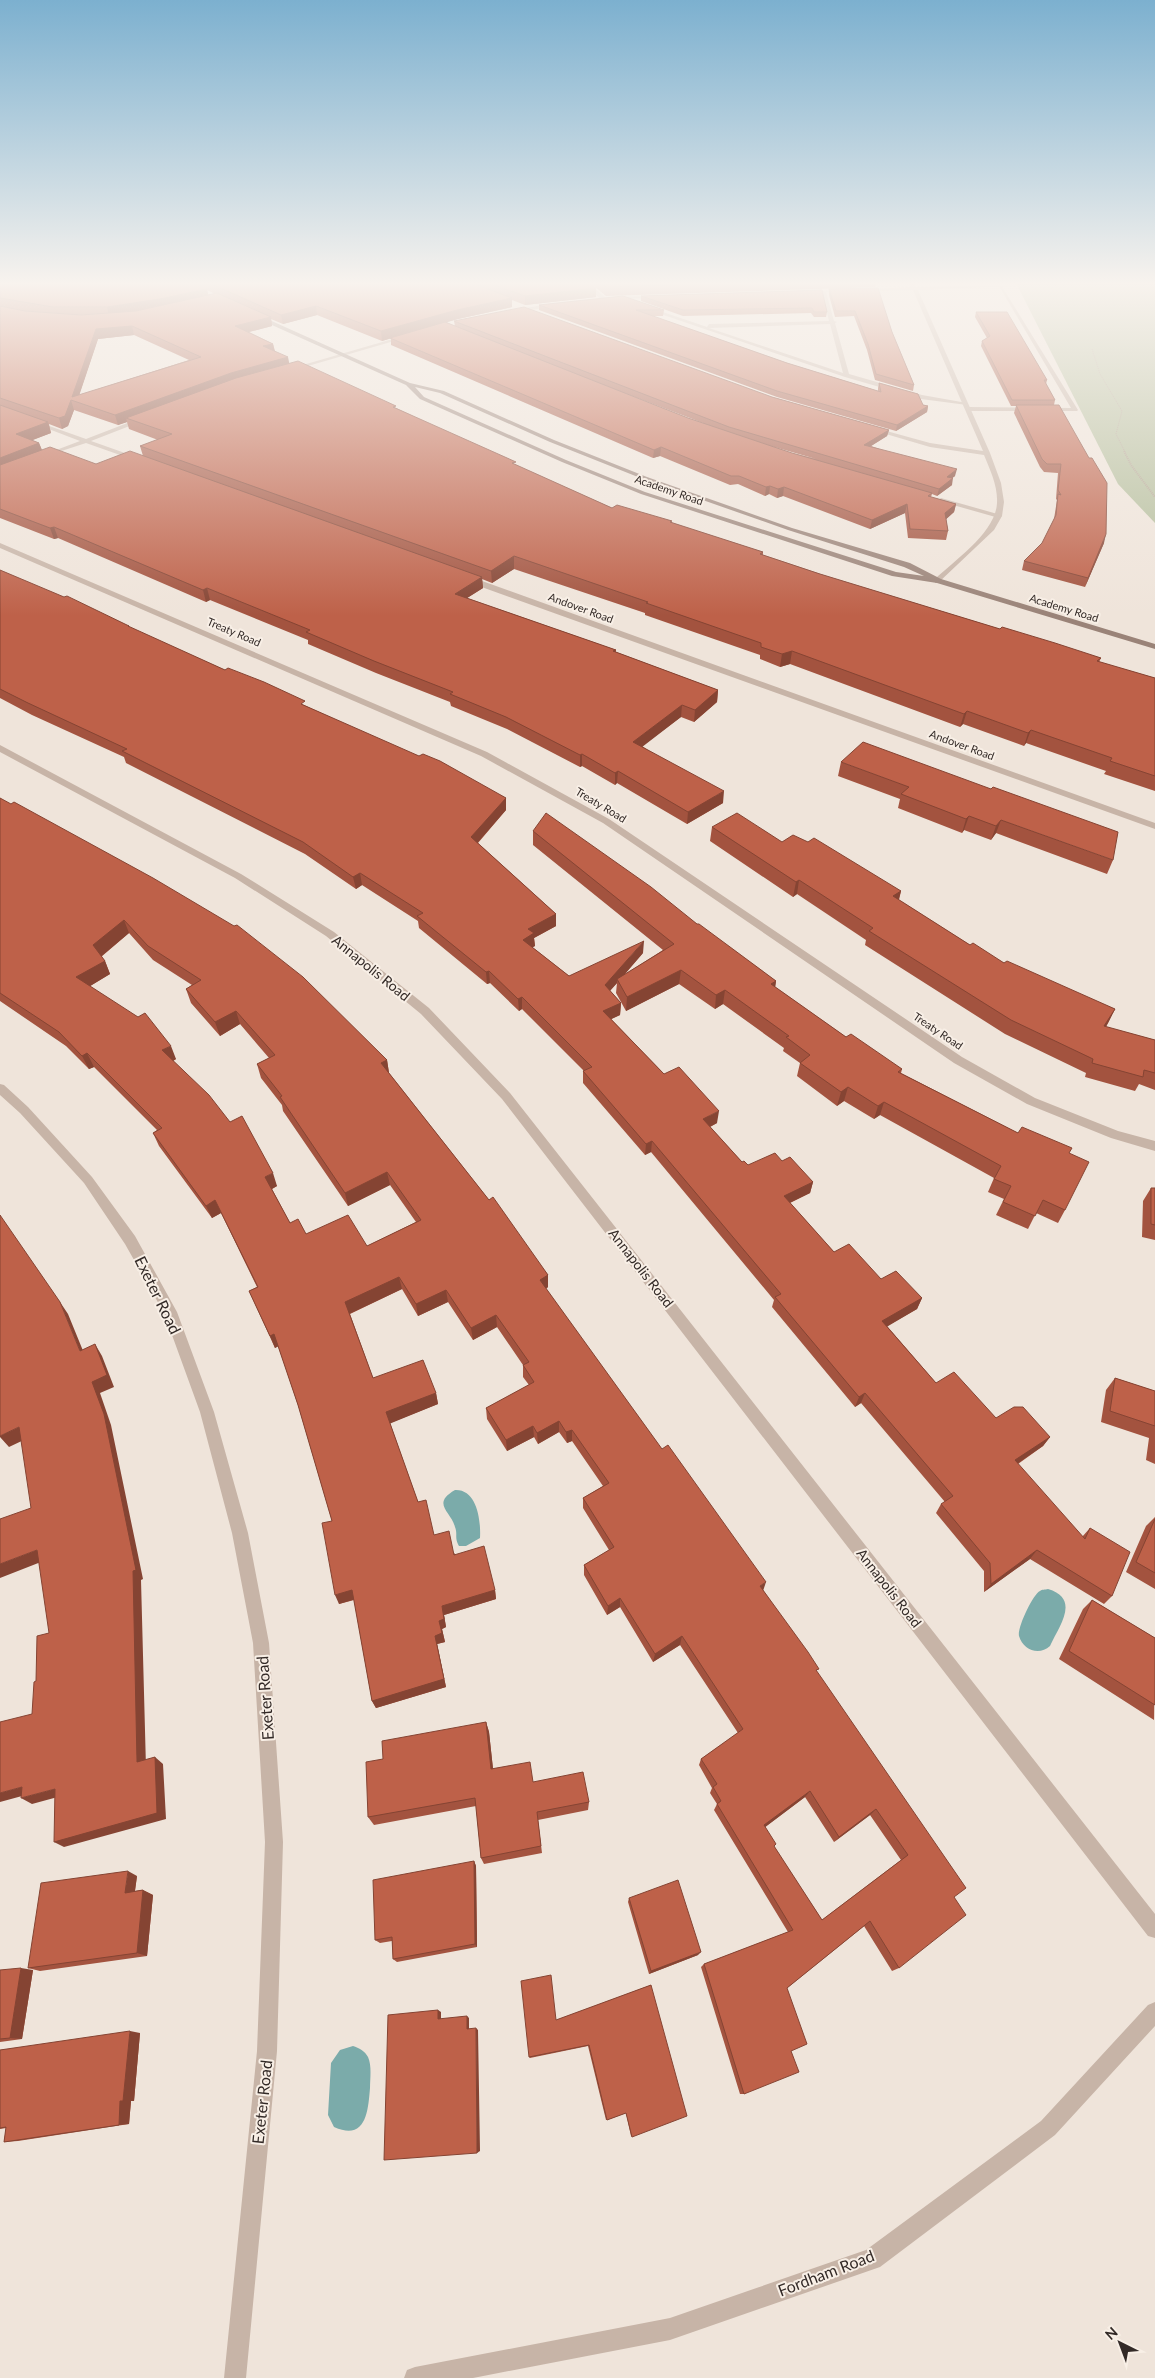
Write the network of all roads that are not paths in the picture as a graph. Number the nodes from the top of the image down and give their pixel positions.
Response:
1 (418, 394) edge
2 (447, 394) edge
3 (911, 394) edge
4 (961, 394) edge
5 (1065, 394) edge
6 (967, 407) junction
7 (147, 417) edge
8 (25, 419) edge
9 (866, 428) edge
10 (85, 441) junction
11 (987, 453) junction
12 (34, 460) edge
13 (141, 461) edge
14 (933, 498) edge
15 (999, 516) junction
16 (0, 545) edge
17 (460, 576) edge
18 (938, 581) junction
19 (1155, 647) edge
20 (0, 748) edge
21 (1155, 826) edge
22 (0, 1088) edge
23 (1155, 1146) edge
24 (1155, 1929) edge
25 (1155, 2012) edge
26 (235, 2378) edge
27 (415, 2378) edge

1 - 18 main road, Academy Road
2 - 18 main road, Academy Road
3 - 6 street
4 - 6 street
5 - 6 street
6 - 11 street
7 - 10 street
8 - 10 street
9 - 11 street
10 - 12 street
10 - 13 street
11 - 15 street
14 - 15 street
15 - 18 street
16 - 23 street, Treaty Road
17 - 21 street, Andover Road
18 - 19 main road, Academy Road
20 - 24 street, Annapolis Road
22 - 26 street, Exeter Road
25 - 27 street, Fordham Road

